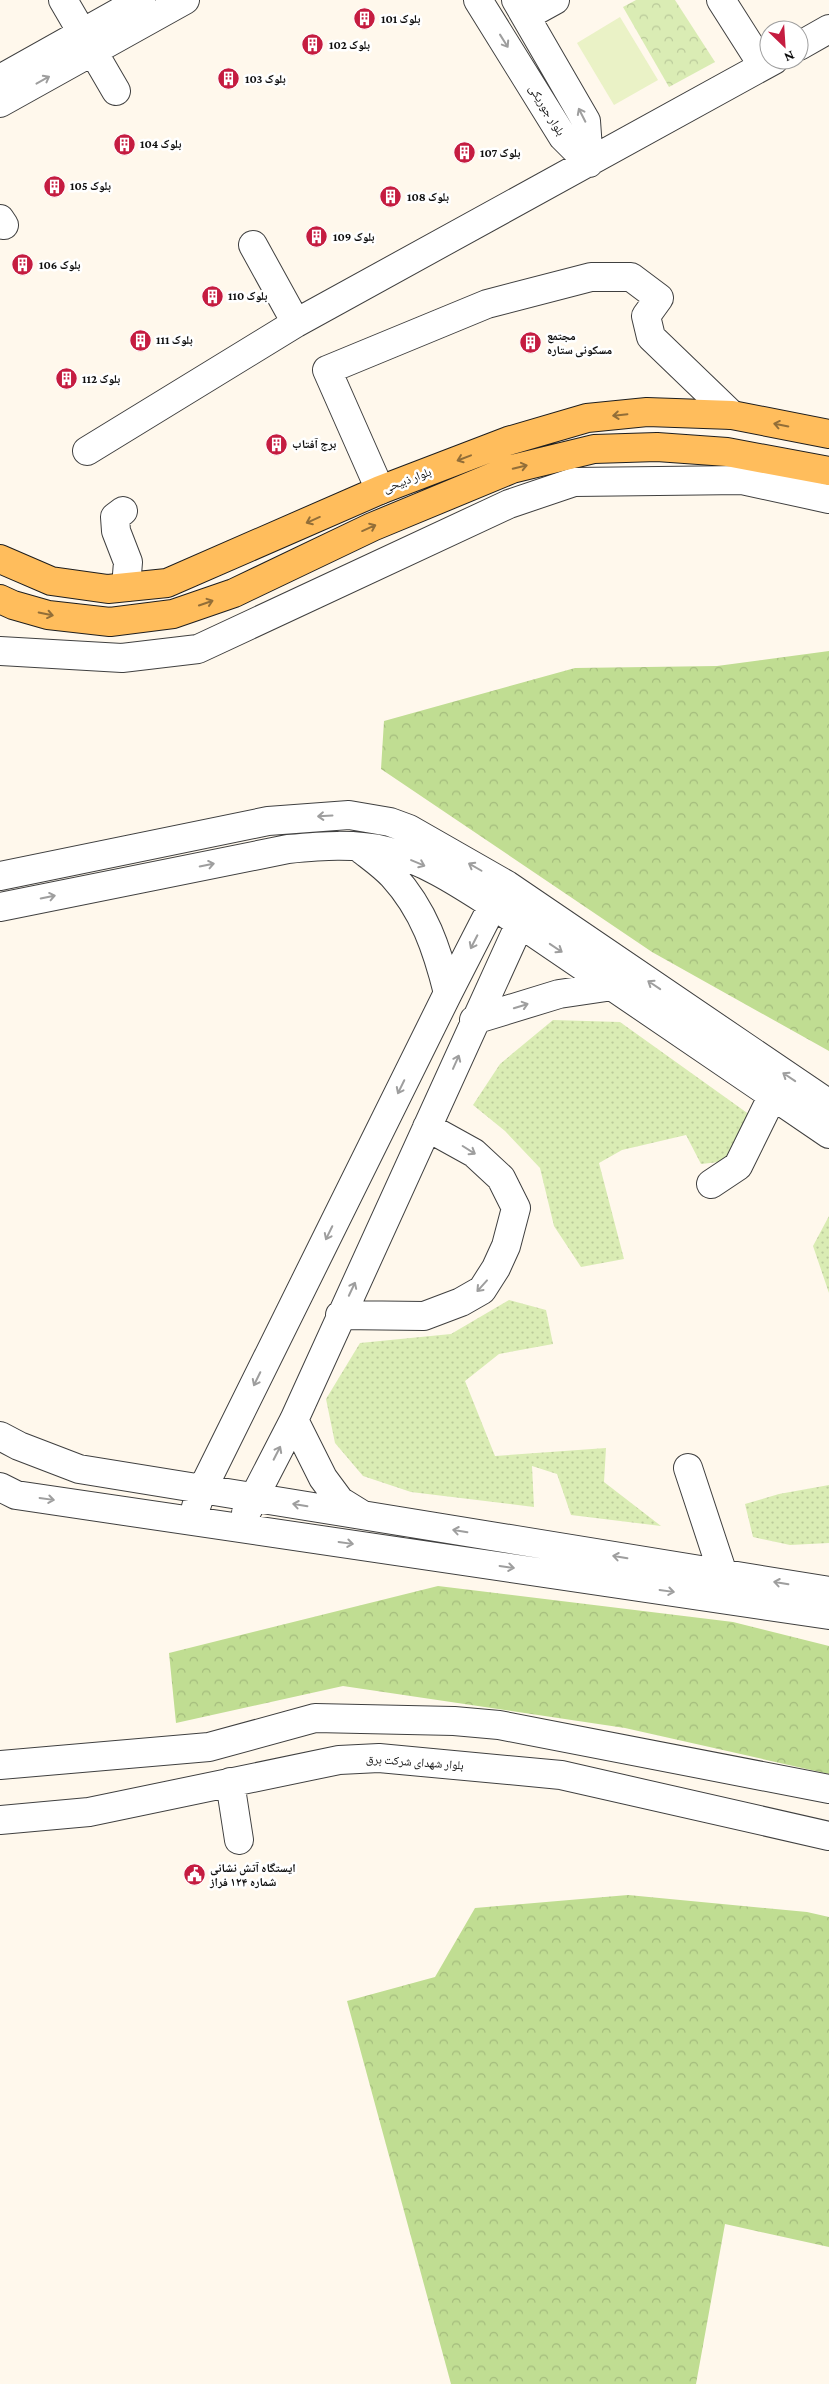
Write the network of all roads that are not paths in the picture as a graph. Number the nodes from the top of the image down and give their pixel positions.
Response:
1 (63, 0) edge
2 (141, 0) edge
3 (185, 0) edge
4 (478, 0) edge
5 (554, 0) edge
6 (721, 0) edge
7 (526, 5) edge
8 (829, 28) edge
9 (809, 40) edge
10 (88, 43) junction
11 (759, 51) edge
12 (759, 68) edge
13 (0, 79) edge
14 (116, 91) dead end
15 (0, 103) edge
16 (589, 163) junction
17 (253, 245) dead end
18 (296, 323) junction
19 (732, 416) junction
20 (829, 434) edge
21 (87, 451) dead end
22 (829, 471) edge
23 (380, 490) junction
24 (829, 499) edge
25 (123, 511) dead end
26 (0, 559) edge
27 (126, 587) junction
28 (0, 599) edge
29 (0, 652) edge
30 (360, 848) junction
31 (0, 876) edge
32 (500, 895) junction
33 (0, 907) edge
34 (525, 912) junction
35 (613, 986) junction
36 (448, 992) junction
37 (474, 1020) junction
38 (773, 1095) junction
39 (829, 1104) edge
40 (427, 1127) junction
41 (829, 1134) edge
42 (711, 1184) dead end
43 (340, 1315) junction
44 (294, 1420) junction
45 (0, 1436) edge
46 (688, 1468) dead end
47 (0, 1487) edge
48 (202, 1490) junction
49 (254, 1498) junction
50 (362, 1515) junction
51 (191, 1520) junction
52 (238, 1527) junction
53 (723, 1574) junction
54 (829, 1591) edge
55 (829, 1614) edge
56 (0, 1765) edge
57 (230, 1782) junction
58 (829, 1789) edge
59 (0, 1820) edge
60 (829, 1836) edge
61 (239, 1840) dead end

1 - 10 street
2 - 10 street
3 - 10 street
4 -> 16 street, بلوار جوریکی
5 - 7 street
6 - 11 street
16 -> 7 street, بلوار جوریکی
8 - 9 street
10 - 13 street
10 - 14 street
15 -> 10 street
12 - 16 street
16 - 18 street
17 - 18 street
18 - 21 street
20 -> 19 main road, بلوار ذبیحی
19 -> 23 main road, بلوار ذبیحی
19 - 23 street
28 -> 22 main road
23 -> 27 main road, بلوار ذبیحی
24 - 29 street
25 - 27 street
26 - 27 main road, بلوار ذبیحی
30 -> 32 street
33 -> 30 street
30 - 36 street
32 -> 31 street
32 - 34 street
32 -> 36 street
34 -> 35 street
34 - 37 street
39 -> 34 street
37 -> 35 street
35 - 38 street
36 -> 48 street
40 -> 37 street
38 - 41 street
38 - 42 street
43 -> 40 street
40 -> 43 street
43 - 44 street
49 -> 44 street
44 - 50 street
45 - 48 street
46 - 53 street
47 -> 51 street
48 - 49 street
48 - 51 street
50 -> 49 street
49 - 52 street
53 -> 50 street
51 - 52 street
52 -> 55 street
54 -> 53 street
56 - 58 street
57 - 59 street, بلوار شهدای شرکت برق
57 - 60 street, بلوار شهدای شرکت برق
57 - 61 street

